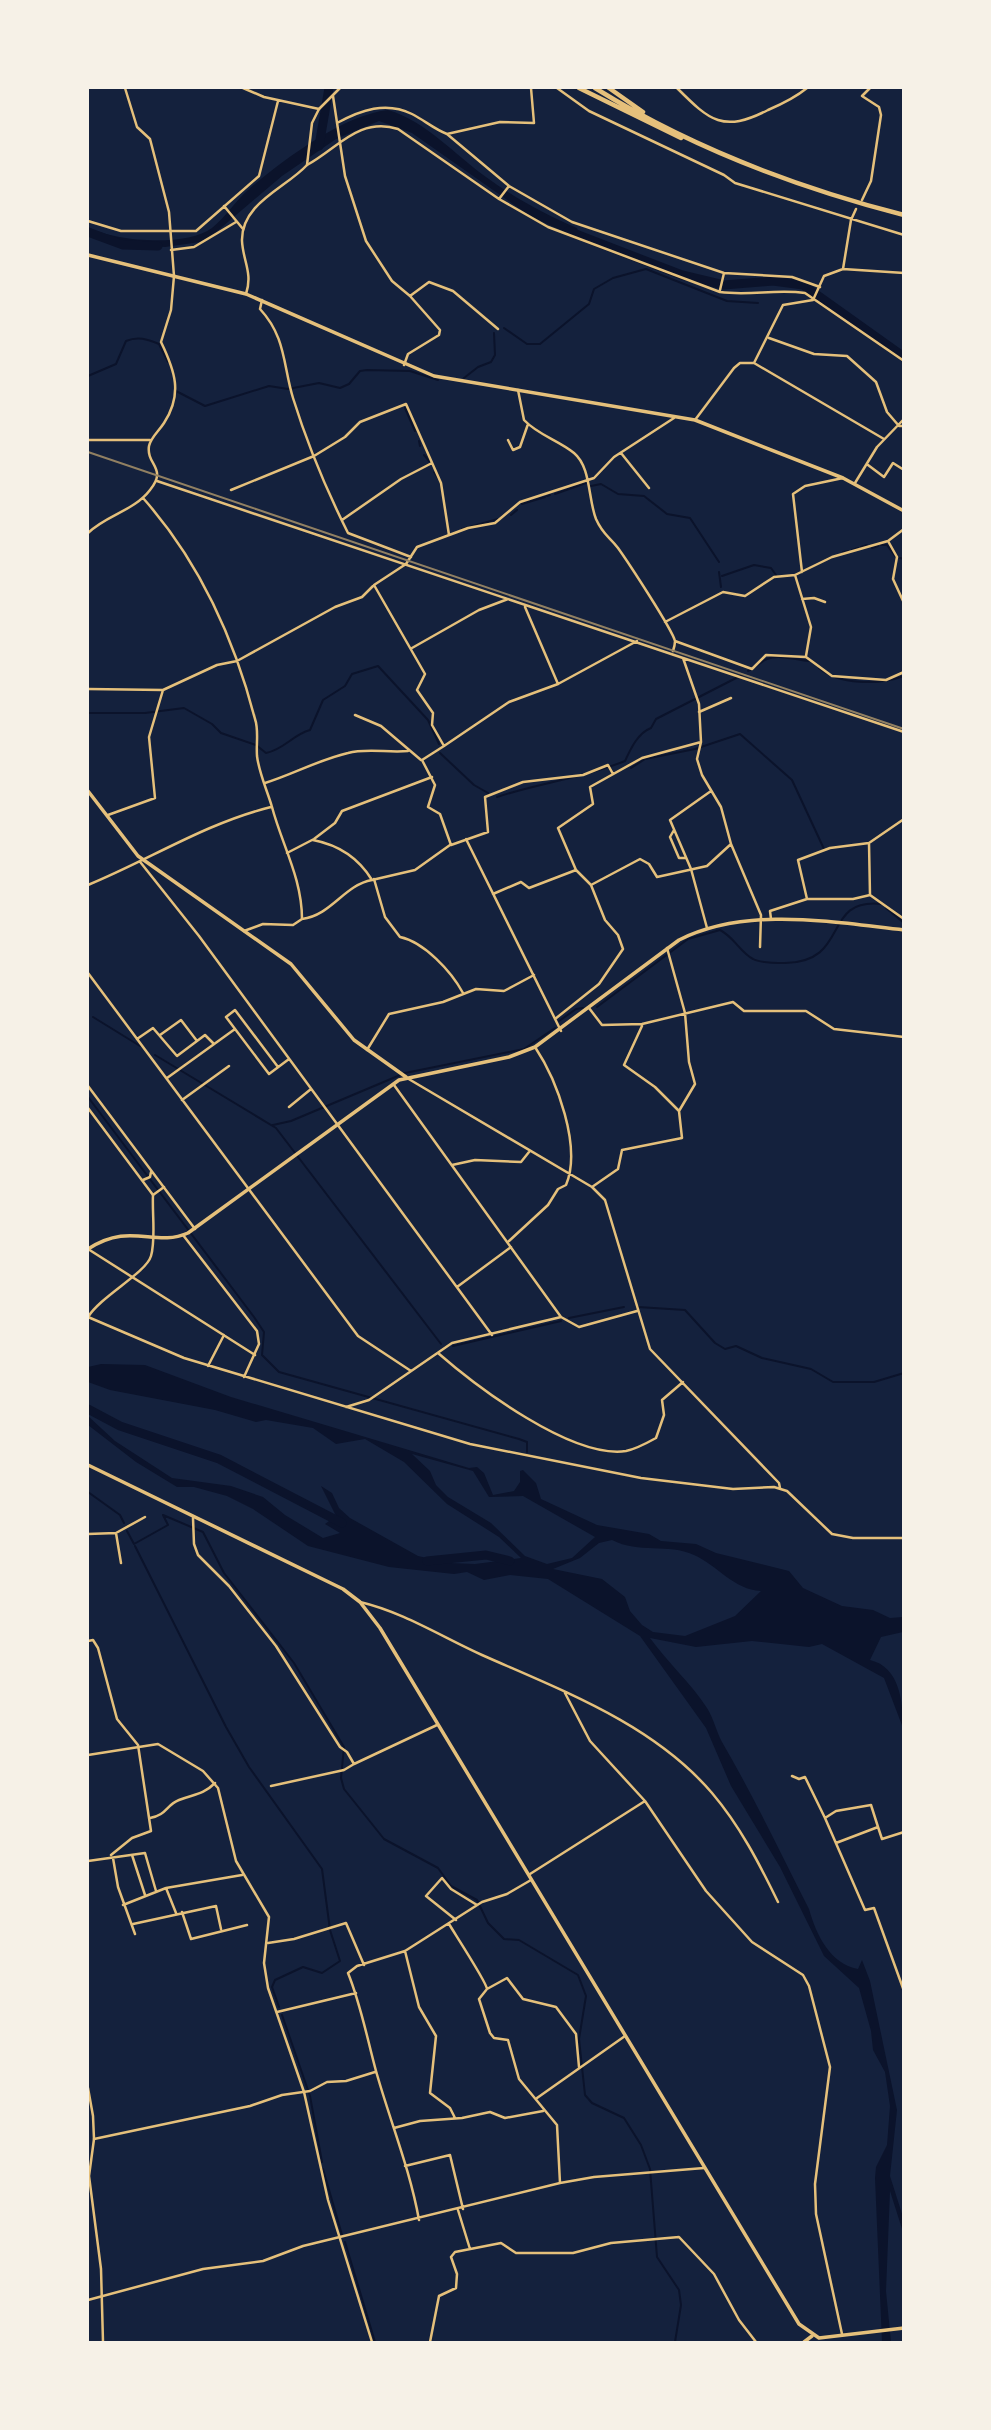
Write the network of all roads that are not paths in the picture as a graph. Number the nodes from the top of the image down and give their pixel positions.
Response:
1 (125, 88) edge
2 (243, 88) edge
3 (340, 88) edge
4 (531, 88) edge
5 (557, 88) edge
6 (579, 88) edge
7 (595, 88) edge
8 (609, 88) edge
9 (677, 88) edge
10 (807, 88) edge
11 (870, 88) edge
12 (332, 97) junction
13 (278, 101) junction
14 (319, 109) junction
15 (337, 123) junction
16 (658, 123) junction
17 (447, 134) junction
18 (342, 139) junction
19 (721, 154) junction
20 (307, 164) junction
21 (509, 186) junction
22 (499, 200) junction
23 (862, 200) dead end
24 (225, 208) junction
25 (856, 209) dead end
26 (904, 215) edge
27 (235, 220) junction
28 (851, 220) junction
29 (88, 221) edge
30 (243, 229) junction
31 (170, 233) junction
32 (904, 235) edge
33 (171, 250) junction
34 (88, 256) edge
35 (842, 269) junction
36 (724, 273) junction
37 (904, 273) edge
38 (174, 276) junction
39 (820, 287) junction
40 (720, 292) junction
41 (246, 294) junction
42 (410, 296) junction
43 (814, 298) junction
44 (262, 300) junction
45 (498, 329) dead end
46 (768, 337) junction
47 (904, 361) edge
48 (754, 363) junction
49 (404, 365) junction
50 (517, 390) junction
51 (677, 416) junction
52 (904, 419) edge
53 (695, 420) junction
54 (528, 424) junction
55 (901, 426) edge
56 (884, 439) junction
57 (88, 440) edge
58 (150, 440) junction
59 (508, 440) dead end
60 (621, 453) junction
61 (314, 456) junction
62 (432, 463) junction
63 (867, 465) junction
64 (904, 470) edge
65 (843, 478) junction
66 (588, 480) junction
67 (157, 481) junction
68 (855, 484) junction
69 (649, 488) dead end
70 (231, 491) dead end
71 (143, 498) junction
72 (904, 511) edge
73 (342, 520) junction
74 (904, 529) edge
75 (88, 533) edge
76 (450, 537) junction
77 (888, 541) junction
78 (411, 557) junction
79 (406, 564) junction
80 (802, 572) junction
81 (795, 575) junction
82 (374, 585) junction
83 (508, 599) junction
84 (802, 599) junction
85 (825, 602) dead end
86 (904, 603) edge
87 (525, 605) junction
88 (665, 623) junction
89 (637, 641) junction
90 (675, 642) junction
91 (412, 648) junction
92 (672, 653) junction
93 (806, 657) junction
94 (683, 658) junction
95 (237, 661) junction
96 (904, 672) edge
97 (88, 682) edge
98 (558, 684) junction
99 (88, 689) edge
100 (163, 690) junction
101 (731, 698) dead end
102 (699, 712) junction
103 (355, 715) dead end
104 (904, 732) edge
105 (701, 742) junction
106 (444, 746) junction
107 (408, 751) junction
108 (422, 760) junction
109 (612, 773) junction
110 (432, 777) junction
111 (265, 783) junction
112 (88, 791) edge
113 (711, 791) junction
114 (272, 807) junction
115 (106, 816) junction
116 (904, 819) edge
117 (466, 839) junction
118 (313, 840) junction
119 (731, 844) junction
120 (870, 844) junction
121 (451, 845) junction
122 (287, 853) junction
123 (143, 862) junction
124 (691, 869) junction
125 (576, 870) junction
126 (373, 879) junction
127 (88, 885) edge
128 (591, 885) junction
129 (493, 894) junction
130 (870, 895) junction
131 (807, 899) junction
132 (761, 918) junction
133 (302, 919) junction
134 (771, 919) junction
135 (904, 919) edge
136 (707, 928) junction
137 (904, 930) edge
138 (244, 931) junction
139 (760, 947) dead end
140 (668, 949) junction
141 (88, 973) edge
142 (534, 975) junction
143 (464, 994) junction
144 (589, 1009) junction
145 (685, 1013) junction
146 (555, 1019) junction
147 (642, 1024) junction
148 (235, 1029) junction
149 (561, 1031) junction
150 (160, 1035) junction
151 (904, 1037) edge
152 (137, 1039) junction
153 (197, 1041) junction
154 (214, 1044) junction
155 (536, 1047) junction
156 (367, 1049) junction
157 (289, 1059) junction
158 (229, 1066) dead end
159 (278, 1067) junction
160 (405, 1076) junction
161 (166, 1079) junction
162 (393, 1084) junction
163 (88, 1086) edge
164 (311, 1089) junction
165 (182, 1100) junction
166 (289, 1107) dead end
167 (88, 1108) edge
168 (679, 1111) junction
169 (339, 1125) junction
170 (529, 1152) junction
171 (452, 1166) junction
172 (150, 1169) junction
173 (570, 1176) junction
174 (140, 1179) junction
175 (592, 1187) junction
176 (162, 1188) junction
177 (250, 1191) junction
178 (155, 1194) junction
179 (190, 1232) junction
180 (152, 1235) junction
181 (508, 1242) junction
182 (511, 1247) junction
183 (88, 1249) edge
184 (132, 1276) junction
185 (457, 1287) junction
186 (637, 1311) junction
187 (88, 1317) edge
188 (561, 1317) junction
189 (224, 1335) junction
190 (492, 1335) junction
191 (438, 1353) junction
192 (255, 1355) junction
193 (208, 1366) junction
194 (411, 1371) junction
195 (244, 1377) junction
196 (683, 1382) junction
197 (342, 1407) junction
198 (88, 1465) edge
199 (780, 1488) junction
200 (145, 1517) dead end
201 (193, 1520) junction
202 (116, 1533) junction
203 (88, 1534) edge
204 (904, 1538) edge
205 (121, 1563) dead end
206 (360, 1602) junction
207 (88, 1641) edge
208 (565, 1693) junction
209 (437, 1725) junction
210 (138, 1745) junction
211 (88, 1755) edge
212 (354, 1764) junction
213 (792, 1776) dead end
214 (215, 1783) junction
215 (271, 1786) dead end
216 (645, 1801) junction
217 (150, 1818) junction
218 (825, 1818) junction
219 (878, 1827) junction
220 (904, 1832) edge
221 (836, 1843) junction
222 (132, 1855) junction
223 (112, 1857) junction
224 (88, 1861) edge
225 (242, 1875) junction
226 (529, 1878) junction
227 (166, 1888) junction
228 (156, 1891) junction
229 (145, 1896) junction
230 (778, 1902) dead end
231 (123, 1905) junction
232 (477, 1905) junction
233 (182, 1912) junction
234 (176, 1913) junction
235 (456, 1920) junction
236 (133, 1924) junction
237 (449, 1924) junction
238 (247, 1925) dead end
239 (221, 1929) junction
240 (135, 1934) dead end
241 (268, 1943) junction
242 (405, 1951) junction
243 (363, 1965) junction
244 (487, 1989) junction
245 (904, 1991) edge
246 (356, 1993) junction
247 (276, 2012) junction
248 (625, 2036) junction
249 (580, 2066) junction
250 (376, 2071) junction
251 (88, 2088) edge
252 (307, 2092) junction
253 (537, 2098) junction
254 (543, 2110) junction
255 (455, 2118) junction
256 (394, 2128) junction
257 (94, 2141) junction
258 (88, 2143) edge
259 (405, 2165) junction
260 (704, 2168) junction
261 (561, 2183) junction
262 (463, 2209) junction
263 (458, 2210) junction
264 (419, 2220) junction
265 (340, 2239) junction
266 (470, 2249) junction
267 (102, 2296) junction
268 (88, 2300) edge
269 (904, 2328) edge
270 (812, 2336) junction
271 (843, 2337) junction
272 (103, 2343) edge
273 (372, 2343) edge
274 (430, 2343) edge
275 (756, 2343) edge
276 (804, 2343) edge
277 (813, 2343) edge

1 - 31 street
2 - 13 street
3 - 12 street
4 - 17 street
5 - 28 street
6 - 19 highway
7 - 16 highway
8 - 16 highway
9 - 10 street
11 - 23 street
12 - 14 street
12 - 15 street
13 - 14 street
13 - 24 street
14 - 20 street
15 - 17 street
15 - 18 street
16 - 19 highway
17 - 21 street
18 - 20 street
18 - 22 street
18 - 42 street
19 - 26 highway
20 - 30 street
21 - 22 street
21 - 36 street
22 - 40 street
24 - 27 street
24 - 31 street
25 - 28 street
27 - 30 street
27 - 33 street
28 - 32 street
28 - 35 street
29 - 31 street
30 - 41 street
31 - 33 street
33 - 38 street
34 - 38 main road
35 - 37 street
35 - 39 street
36 - 39 street
36 - 40 street
38 - 41 main road
38 - 58 street
39 - 43 street
40 - 43 street
41 - 44 main road
42 - 45 street
42 - 49 street
43 - 46 street
43 - 47 street
44 - 49 main road
44 - 61 street
46 - 48 street
46 - 55 street
48 - 53 street
48 - 56 street
49 - 50 main road
50 - 51 main road
50 - 54 street
51 - 53 main road
51 - 60 street
52 - 55 street
53 - 65 main road
54 - 59 street
54 - 66 street
55 - 56 street
56 - 63 street
57 - 58 street
58 - 67 street
60 - 66 street
60 - 69 street
61 - 62 street
61 - 70 street
61 - 73 street
62 - 73 street
62 - 76 street
63 - 64 street
63 - 68 street
65 - 68 main road
65 - 80 street
66 - 76 street
66 - 88 street
67 - 71 street
67 - 79 street
68 - 72 main road
71 - 75 street
71 - 95 street
73 - 78 street
74 - 77 street
76 - 78 street
77 - 80 street
77 - 86 street
78 - 79 street
79 - 82 street
79 - 83 street
80 - 81 street
81 - 84 street
81 - 88 street
82 - 91 street
82 - 95 street
83 - 87 street
83 - 91 street
84 - 85 street
84 - 93 street
87 - 89 street
87 - 98 street
88 - 90 street
89 - 92 street
89 - 98 street
90 - 92 street
90 - 93 street
91 - 106 street
92 - 94 street
93 - 96 street
94 - 102 street
94 - 104 street
95 - 100 street
95 - 111 street
97 - 99 street
98 - 106 street
99 - 100 street
100 - 115 street
101 - 102 street
102 - 105 street
103 - 107 street
105 - 109 street
105 - 113 street
106 - 108 street
107 - 108 street
107 - 111 street
108 - 110 street
109 - 117 street
109 - 125 street
110 - 118 street
110 - 121 street
111 - 114 street
112 - 115 main road
113 - 119 street
113 - 124 street
114 - 122 street
114 - 123 street
115 - 123 main road
116 - 120 street
117 - 121 street
117 - 129 street
118 - 122 street
118 - 126 street
119 - 124 street
119 - 132 street
120 - 130 street
120 - 131 street
121 - 126 street
122 - 133 street
123 - 127 street
123 - 138 main road
123 - 157 street
124 - 128 street
124 - 136 street
125 - 128 street
125 - 129 street
126 - 133 street
126 - 143 street
128 - 146 street
129 - 142 street
130 - 131 street
130 - 135 street
131 - 134 street
132 - 134 main road
132 - 136 main road
132 - 139 street
133 - 138 street
134 - 137 main road
136 - 140 main road
138 - 156 main road
140 - 144 main road
140 - 145 street
141 - 152 street
142 - 143 street
142 - 146 street
143 - 156 street
144 - 147 street
144 - 149 main road
145 - 147 street
145 - 151 street
145 - 168 street
146 - 149 street
147 - 168 street
148 - 154 street
148 - 159 street
148 - 159 street
149 - 155 main road
150 - 152 street
150 - 153 street
150 - 153 street
152 - 161 street
153 - 154 street
154 - 161 street
155 - 160 main road
155 - 173 street
156 - 160 main road
157 - 159 street
157 - 164 street
158 - 165 street
160 - 162 main road
160 - 170 street
161 - 165 street
162 - 169 main road
162 - 171 street
163 - 172 street
164 - 166 street
164 - 169 street
165 - 177 street
167 - 174 street
168 - 175 street
169 - 177 main road
169 - 185 street
170 - 171 street
170 - 173 street
171 - 181 street
172 - 174 street
172 - 176 street
173 - 175 street
173 - 181 street
174 - 178 street
175 - 186 street
176 - 178 street
176 - 179 street
177 - 179 main road
177 - 194 street
178 - 180 street
179 - 180 main road
179 - 192 street
180 - 183 main road
180 - 184 street
181 - 182 street
182 - 185 street
182 - 188 street
183 - 184 street
184 - 187 street
184 - 189 street
185 - 190 street
186 - 188 street
186 - 196 street
187 - 193 street
188 - 190 street
189 - 192 street
189 - 193 street
190 - 191 street
191 - 194 street
191 - 196 street
192 - 195 street
193 - 195 street
194 - 197 street
195 - 197 street
196 - 199 street
197 - 199 street
198 - 201 main road
199 - 204 street
200 - 202 street
201 - 206 main road
201 - 212 street
202 - 203 street
202 - 205 street
206 - 208 street
206 - 209 main road
207 - 210 street
208 - 216 street
208 - 230 street
209 - 212 street
209 - 226 main road
210 - 211 street
210 - 214 street
210 - 217 street
212 - 215 street
213 - 218 street
214 - 217 street
214 - 225 street
216 - 226 street
216 - 271 street
217 - 223 street
218 - 219 street
218 - 221 street
219 - 220 street
219 - 221 street
221 - 245 street
222 - 223 street
222 - 228 street
222 - 229 street
223 - 224 street
223 - 231 street
225 - 227 street
225 - 241 street
226 - 232 street
226 - 248 main road
227 - 228 street
227 - 234 street
228 - 229 street
229 - 231 street
231 - 236 street
232 - 235 street
232 - 235 street
233 - 234 street
233 - 239 street
233 - 239 street
234 - 236 street
235 - 237 street
236 - 240 street
237 - 242 street
237 - 244 street
238 - 239 street
241 - 243 street
241 - 247 street
242 - 243 street
242 - 255 street
243 - 246 street
244 - 249 street
244 - 253 street
246 - 247 street
246 - 250 street
247 - 252 street
248 - 249 street
248 - 260 main road
249 - 253 street
250 - 252 street
250 - 256 street
251 - 257 street
252 - 257 street
252 - 265 street
253 - 254 street
254 - 255 street
254 - 261 street
255 - 256 street
256 - 259 street
257 - 258 street
257 - 267 street
259 - 262 street
259 - 264 street
260 - 261 street
260 - 270 main road
261 - 262 street
262 - 263 street
263 - 264 street
263 - 266 street
264 - 265 street
265 - 267 street
265 - 273 street
266 - 274 street
266 - 275 street
267 - 268 street
267 - 272 street
269 - 271 main road
270 - 271 main road
270 - 276 main road
270 - 277 main road

